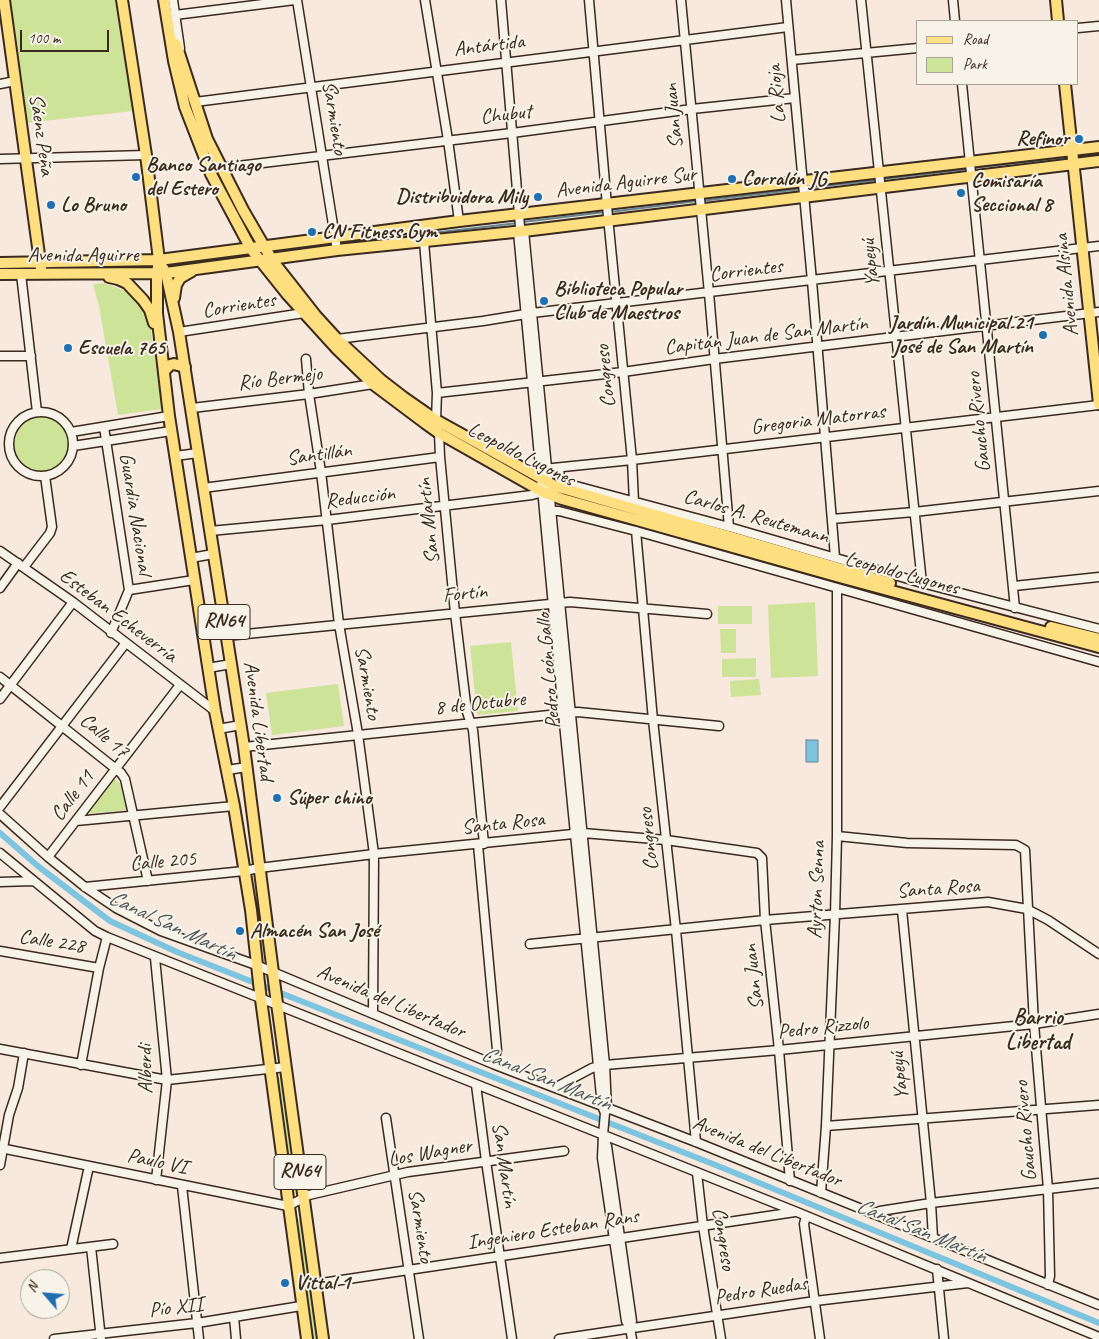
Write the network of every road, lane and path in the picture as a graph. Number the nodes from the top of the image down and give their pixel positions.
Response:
1 (4, 0) edge
2 (122, 0) edge
3 (165, 0) edge
4 (173, 0) edge
5 (296, 0) edge
6 (425, 0) edge
7 (501, 0) edge
8 (589, 0) edge
9 (681, 0) edge
10 (786, 0) edge
11 (861, 0) edge
12 (953, 0) edge
13 (1056, 0) edge
14 (175, 15) junction
15 (956, 20) edge
16 (1058, 20) edge
17 (1099, 26) edge
18 (788, 27) junction
19 (1079, 28) edge
20 (685, 40) junction
21 (916, 48) edge
22 (594, 52) junction
23 (867, 54) junction
24 (182, 60) junction
25 (792, 60) junction
26 (506, 62) junction
27 (436, 71) junction
28 (15, 81) junction
29 (0, 84) edge
30 (962, 85) edge
31 (1065, 85) edge
32 (311, 88) junction
33 (795, 98) junction
34 (195, 102) junction
35 (692, 109) junction
36 (600, 121) junction
37 (512, 133) junction
38 (448, 140) junction
39 (1099, 147) edge
40 (146, 155) junction
41 (322, 156) junction
42 (1074, 157) junction
43 (26, 158) junction
44 (0, 159) edge
45 (1099, 161) edge
46 (221, 168) junction
47 (970, 170) junction
48 (881, 180) junction
49 (804, 190) junction
50 (700, 202) junction
51 (607, 212) junction
52 (519, 216) junction
53 (459, 221) junction
54 (521, 230) junction
55 (424, 242) junction
56 (336, 244) junction
57 (1099, 246) edge
58 (264, 247) junction
59 (251, 248) junction
60 (1082, 248) junction
61 (159, 260) junction
62 (267, 260) junction
63 (980, 260) junction
64 (0, 263) edge
65 (40, 263) junction
66 (194, 269) junction
67 (890, 271) junction
68 (161, 273) junction
69 (0, 274) edge
70 (21, 274) junction
71 (42, 274) junction
72 (93, 274) junction
73 (812, 280) junction
74 (709, 293) junction
75 (616, 304) junction
76 (173, 307) junction
77 (304, 313) junction
78 (1094, 313) edge
79 (529, 314) junction
80 (986, 326) junction
81 (431, 327) junction
82 (179, 332) junction
83 (897, 337) junction
84 (337, 338) junction
85 (159, 340) junction
86 (817, 346) junction
87 (0, 356) edge
88 (31, 356) junction
89 (306, 359) dead end
90 (714, 359) junction
91 (185, 367) junction
92 (164, 371) junction
93 (623, 372) junction
94 (535, 381) junction
95 (373, 384) junction
96 (437, 393) junction
97 (309, 394) junction
98 (1099, 405) edge
99 (192, 408) junction
100 (37, 412) junction
101 (169, 416) junction
102 (996, 416) junction
103 (436, 420) junction
104 (104, 427) junction
105 (906, 427) junction
106 (171, 431) junction
107 (71, 432) junction
108 (440, 433) junction
109 (825, 438) junction
110 (106, 441) junction
111 (74, 446) junction
112 (723, 449) junction
113 (198, 453) junction
114 (175, 456) junction
115 (440, 457) junction
116 (632, 460) junction
117 (559, 468) junction
118 (321, 472) junction
119 (45, 476) junction
120 (545, 481) junction
121 (204, 488) junction
122 (1099, 491) edge
123 (634, 502) junction
124 (1005, 502) junction
125 (445, 505) junction
126 (548, 511) junction
127 (914, 512) junction
128 (832, 519) junction
129 (327, 520) junction
130 (729, 527) junction
131 (210, 531) junction
132 (636, 531) junction
133 (0, 551) edge
134 (213, 554) junction
135 (835, 557) junction
136 (191, 558) junction
137 (21, 565) junction
138 (1099, 577) edge
139 (194, 580) junction
140 (922, 583) junction
141 (1014, 586) junction
142 (0, 588) edge
143 (837, 589) junction
144 (129, 590) junction
145 (74, 602) junction
146 (556, 602) junction
147 (643, 608) junction
148 (1016, 608) junction
149 (455, 613) junction
150 (707, 614) dead end
151 (339, 624) junction
152 (1099, 629) edge
153 (111, 633) junction
154 (226, 636) junction
155 (1099, 639) edge
156 (125, 644) junction
157 (1099, 647) edge
158 (1099, 662) edge
159 (231, 664) junction
160 (208, 668) junction
161 (0, 676) edge
162 (11, 685) junction
163 (180, 685) junction
164 (0, 699) edge
165 (214, 711) junction
166 (566, 712) junction
167 (653, 720) junction
168 (471, 724) junction
169 (63, 725) junction
170 (241, 725) junction
171 (719, 726) dead end
172 (218, 729) junction
173 (358, 734) junction
174 (244, 747) junction
175 (246, 767) junction
176 (116, 768) junction
177 (226, 770) junction
178 (234, 806) junction
179 (0, 807) edge
180 (0, 814) edge
181 (133, 815) junction
182 (76, 821) junction
183 (579, 834) junction
184 (837, 836) junction
185 (666, 840) junction
186 (481, 844) junction
187 (0, 853) edge
188 (374, 854) junction
189 (48, 857) junction
190 (762, 858) joint
191 (259, 868) junction
192 (244, 871) junction
193 (34, 881) junction
194 (148, 881) junction
195 (0, 882) edge
196 (85, 887) junction
197 (1027, 909) junction
198 (902, 910) junction
199 (835, 915) junction
200 (766, 920) junction
201 (676, 930) junction
202 (107, 937) junction
203 (589, 939) junction
204 (530, 944) dead end
205 (0, 951) edge
206 (1099, 954) edge
207 (155, 958) junction
208 (99, 968) junction
209 (257, 969) junction
210 (273, 976) junction
211 (260, 995) junction
212 (276, 1001) junction
213 (373, 1014) junction
214 (1099, 1014) edge
215 (1034, 1024) junction
216 (914, 1036) junction
217 (829, 1044) junction
218 (0, 1049) edge
219 (779, 1050) junction
220 (24, 1053) junction
221 (688, 1058) junction
222 (493, 1064) junction
223 (82, 1065) junction
224 (602, 1066) junction
225 (286, 1067) junction
226 (270, 1068) junction
227 (167, 1080) junction
228 (476, 1085) junction
229 (558, 1089) junction
230 (1099, 1105) edge
231 (605, 1109) junction
232 (1042, 1109) junction
233 (386, 1118) dead end
234 (923, 1120) junction
235 (826, 1126) junction
236 (603, 1133) junction
237 (696, 1142) junction
238 (2, 1149) edge
239 (564, 1151) dead end
240 (486, 1161) junction
241 (0, 1165) edge
242 (89, 1166) junction
243 (697, 1173) junction
244 (394, 1176) junction
245 (156, 1180) junction
246 (790, 1181) junction
247 (1099, 1183) edge
248 (182, 1186) junction
249 (1048, 1189) junction
250 (821, 1193) junction
251 (303, 1196) junction
252 (931, 1203) junction
253 (288, 1206) junction
254 (797, 1212) junction
255 (873, 1214) junction
256 (806, 1216) junction
257 (703, 1226) junction
258 (617, 1238) junction
259 (933, 1238) junction
260 (113, 1244) dead end
261 (91, 1247) junction
262 (72, 1249) junction
263 (500, 1257) junction
264 (0, 1258) edge
265 (409, 1269) junction
266 (937, 1269) junction
267 (970, 1283) junction
268 (315, 1284) junction
269 (1048, 1285) junction
270 (939, 1286) junction
271 (816, 1301) junction
272 (301, 1306) junction
273 (1099, 1306) edge
274 (718, 1316) junction
275 (234, 1317) junction
276 (197, 1323) junction
277 (630, 1328) junction
278 (100, 1336) edge
279 (1099, 1337) edge
280 (54, 1339) edge
281 (199, 1339) edge
282 (236, 1339) edge
283 (307, 1339) edge
284 (323, 1339) edge
285 (419, 1339) edge
286 (512, 1339) edge
287 (559, 1339) edge
288 (632, 1339) edge
289 (721, 1339) edge
290 (820, 1339) edge
291 (944, 1339) edge

1 - 28 main road, Sáenz Peña
2 - 40 main road, Avenida Libertad
3 - 24 main road, Leopoldo Lugones
3 - 59 main road, Leopoldo Lugones
4 - 14 street
5 - 14 street
5 - 32 street, Sarmiento
6 - 27 street
7 - 26 street, Pedro León Gallo
8 - 22 street, Congreso
9 - 20 street, San Juan
10 - 18 street, La Rioja
11 - 23 street, Yapeyú
12 - 15 street
13 - 16 main road
14 - 24 street
17 - 19 street
18 - 20 street, Antártida
18 - 25 street, La Rioja
20 - 22 street, Antártida
20 - 35 street, San Juan
21 - 23 street
22 - 26 street, Antártida
22 - 36 street, Congreso
23 - 25 street
23 - 48 street, Yapeyú
24 - 34 main road, Leopoldo Lugones
25 - 33 street, La Rioja
26 - 27 street, Antártida
26 - 37 street, Pedro León Gallo
27 - 32 street, Antártida
27 - 38 street
28 - 29 street
28 - 43 main road, Sáenz Peña
30 - 47 street, Gaucho Rivero
31 - 42 main road, Avenida Alsina
32 - 34 street, Antártida
32 - 41 street, Sarmiento
33 - 35 street, Chubut
33 - 49 street, La Rioja
34 - 46 main road, Leopoldo Lugones
35 - 36 street, Chubut
35 - 50 street, San Juan
36 - 37 street, Chubut
36 - 51 street, Congreso
37 - 38 street, Chubut
37 - 52 street, Pedro León Gallo
38 - 41 street, Chubut
38 - 53 street
39 - 42 main road, Avenida Aguirre Sur
40 - 43 street
40 - 61 main road, Avenida Libertad
41 - 46 street, Chubut
41 - 56 street, Sarmiento
42 - 45 main road, Avenida Aguirre Sur
42 - 47 main road, Avenida Aguirre Sur
42 - 47 main road, Avenida Aguirre Sur
42 - 60 main road, Avenida Alsina
43 - 44 street
43 - 65 main road, Sáenz Peña
46 - 58 main road, Leopoldo Lugones
47 - 48 main road, Avenida Aguirre Sur
47 - 48 main road, Avenida Aguirre Sur
47 - 63 street, Gaucho Rivero
48 - 49 main road, Avenida Aguirre Sur
48 - 49 main road, Avenida Aguirre Sur
48 - 67 street, Yapeyú
49 - 50 main road, Avenida Aguirre Sur
49 - 50 main road, Avenida Aguirre Sur
49 - 73 street, La Rioja
50 - 51 main road, Avenida Aguirre Sur
50 - 51 main road, Avenida Aguirre Sur
50 - 74 street, San Juan
51 - 52 main road, Avenida Aguirre Sur
51 - 54 main road, Avenida Aguirre Sur
51 - 75 street, Congreso
52 - 53 main road, Avenida Aguirre Sur
52 - 54 street, Pedro León Gallo
53 - 56 main road, Avenida Aguirre Sur
54 - 55 main road
54 - 79 street, Pedro León Gallo
55 - 56 main road
55 - 81 street
56 - 58 main road, Avenida Aguirre Sur
56 - 62 main road
57 - 60 street, Corrientes
58 - 59 main road, Avenida Aguirre Sur
58 - 62 main road, Leopoldo Lugones
59 - 61 main road, Avenida Aguirre Sur
59 - 62 main road, Leopoldo Lugones
60 - 63 street, Corrientes
60 - 78 main road, Avenida Alsina
61 - 65 main road, Avenida Aguirre
61 - 68 main road, Avenida Libertad / RN64
62 - 66 main road
62 - 77 main road, Leopoldo Lugones
62 - 84 main road, Leopoldo Lugones
63 - 67 street, Corrientes
63 - 80 street, Gaucho Rivero
64 - 65 main road, Avenida Aguirre
65 - 71 main road, Sáenz Peña
66 - 68 main road
66 - 76 main road
67 - 73 street, Corrientes
67 - 83 street, Yapeyú
68 - 72 main road, Avenida Aguirre
68 - 76 main road, Avenida Libertad / RN64
68 - 85 main road, Avenida Libertad / RN64
69 - 70 main road, Avenida Aguirre
70 - 71 main road, Avenida Aguirre
70 - 88 street
71 - 72 main road, Avenida Aguirre
72 - 85 main road
73 - 74 street, Corrientes
73 - 86 street, La Rioja
74 - 75 street, Corrientes
74 - 90 street, San Juan
75 - 79 street, Corrientes
75 - 93 street, Congreso
76 - 82 main road, Avenida Libertad / RN64
77 - 82 street, Corrientes
77 - 95 main road, Leopoldo Lugones
78 - 80 street, Capitán Juan de San Martín
78 - 98 main road, Avenida Alsina
79 - 81 street, Corrientes
79 - 94 street, Pedro León Gallo
80 - 83 street, Capitán Juan de San Martín
80 - 102 street, Gaucho Rivero
81 - 84 street, Corrientes
81 - 96 street
82 - 91 main road, Avenida Libertad / RN64
83 - 86 street, Capitán Juan de San Martín
83 - 105 street, Yapeyú
84 - 103 main road, Leopoldo Lugones
85 - 92 main road, Avenida Libertad / RN64
86 - 90 street, Capitán Juan de San Martín
86 - 109 street, La Rioja
87 - 88 street
88 - 100 street
89 - 97 street, Sarmiento
90 - 93 street, Capitán Juan de San Martín
90 - 112 street, San Juan
91 - 92 main road
91 - 99 main road, Avenida Libertad / RN64
92 - 101 main road, Avenida Libertad / RN64
93 - 94 street, Capitán Juan de San Martín
93 - 116 street, Congreso
94 - 96 street, Capitán Juan de San Martín
94 - 120 street, Pedro León Gallo
95 - 97 street, Río Bermejo
95 - 108 main road, Leopoldo Lugones
96 - 103 street
97 - 99 street, Río Bermejo
97 - 118 street, Sarmiento
98 - 102 street, Gregoria Matorras
99 - 113 main road, Avenida Libertad / RN64
100 - 107 street
100 - 119 street
101 - 104 street
101 - 106 main road, Avenida Libertad / RN64
102 - 105 street, Gregoria Matorras
102 - 124 street, Gaucho Rivero
103 - 120 main road, Leopoldo Lugones
104 - 107 street
104 - 110 street, Guardia Nacional
105 - 109 street, Gregoria Matorras
105 - 127 street, Yapeyú
106 - 110 street
106 - 114 main road, Avenida Libertad / RN64
107 - 111 street
108 - 115 street, San Martín
108 - 120 main road, Leopoldo Lugones
109 - 112 street, Gregoria Matorras
109 - 128 street, La Rioja
110 - 111 street
110 - 144 street, Guardia Nacional
111 - 119 street
112 - 116 street, Gregoria Matorras
112 - 130 street, San Juan
113 - 114 street
113 - 121 main road, Avenida Libertad / RN64
114 - 136 main road, Avenida Libertad / RN64
115 - 118 street, Santillán
115 - 125 street, San Martín
116 - 117 street, Gregoria Matorras
116 - 123 street, Congreso
117 - 120 street, Gregoria Matorras
117 - 123 street, Carlos A. Reutemann
118 - 121 street, Santillán
118 - 129 street, Sarmiento
119 - 137 street
120 - 125 street, Reducción
120 - 126 street, Pedro León Gallo
120 - 155 main road, Leopoldo Lugones
120 - 157 main road, Leopoldo Lugones
121 - 131 main road, Avenida Libertad / RN64
122 - 124 street
123 - 130 street, Carlos A. Reutemann
124 - 127 street
124 - 141 street, Gaucho Rivero
125 - 129 street, Reducción
125 - 149 street, San Martín
126 - 132 street
126 - 146 street, Pedro León Gallo
127 - 128 street
127 - 140 street, Yapeyú
128 - 135 street, La Rioja
129 - 131 street, Reducción
129 - 151 street, Sarmiento
130 - 135 street, Carlos A. Reutemann
131 - 134 main road, Avenida Libertad / RN64
132 - 143 street
132 - 147 street, Congreso
133 - 137 street, Esteban Echeverría
134 - 136 street
134 - 154 main road, Avenida Libertad / RN64
135 - 140 street, Carlos A. Reutemann
136 - 139 main road, Avenida Libertad / RN64
137 - 142 street
137 - 145 street, Esteban Echeverría
138 - 141 street
139 - 144 street
139 - 160 main road, Avenida Libertad / RN64
140 - 148 street, Carlos A. Reutemann
141 - 148 street, Gaucho Rivero
143 - 158 street
143 - 184 street, Ayrton Senna
144 - 153 street, Guardia Nacional
145 - 153 street, Esteban Echeverría
145 - 162 street
146 - 147 street, Fortín
146 - 149 street, Fortín
146 - 166 street, Pedro León Gallo
147 - 150 street, Fortín
147 - 167 street, Congreso
148 - 152 street, Carlos A. Reutemann
149 - 151 street, Fortín
149 - 168 street, San Martín
151 - 154 street, Fortín
151 - 173 street, Sarmiento
153 - 156 street, Esteban Echeverría
154 - 159 main road, Avenida Libertad / RN64
156 - 163 street, Esteban Echeverría
156 - 169 street
159 - 160 street
159 - 170 main road, Avenida Libertad / RN64
160 - 165 main road, Avenida Libertad / RN64
161 - 162 street, Calle 17
162 - 164 street
162 - 169 street, Calle 17
163 - 165 street, Esteban Echeverría
163 - 176 street, Calle 11
165 - 172 main road, Avenida Libertad / RN64
166 - 167 street, 8 de Octubre
166 - 168 street, 8 de Octubre
166 - 183 street, Pedro León Gallo
167 - 171 street, 8 de Octubre
167 - 185 street, Congreso
168 - 173 street, 8 de Octubre
168 - 186 street, San Martín
169 - 176 street, Calle 17
169 - 179 street
170 - 172 street
170 - 174 main road, Avenida Libertad / RN64
172 - 177 main road, Avenida Libertad / RN64
173 - 174 street, 8 de Octubre
173 - 188 street, Sarmiento
174 - 175 main road, Avenida Libertad / RN64
175 - 177 street
175 - 191 main road, Avenida Libertad / RN64
176 - 181 street, Calle 17
176 - 182 street, Calle 11
177 - 178 main road, Avenida Libertad / RN64
178 - 181 street
178 - 192 main road, Avenida Libertad / RN64
180 - 189 street, Avenida del Libertador
181 - 182 street
181 - 194 street, Calle 17
182 - 189 street, Calle 11
183 - 185 street, Santa Rosa
183 - 186 street, Santa Rosa
183 - 203 street, Pedro León Gallo
184 - 197 street, Gaucho Rivero
184 - 199 street, Ayrton Senna
185 - 190 street, Santa Rosa
185 - 201 street, Congreso
186 - 188 street, Santa Rosa
186 - 222 street, San Martín
187 - 193 street, Avenida del Libertador
188 - 191 street, Santa Rosa
188 - 213 street, Sarmiento
189 - 196 street, Avenida del Libertador
190 - 200 street, San Juan
191 - 192 street, Santa Rosa
191 - 210 main road, Avenida Libertad / RN64
192 - 194 street, Calle 205
192 - 209 main road, Avenida Libertad / RN64
193 - 195 street
193 - 202 street, Avenida del Libertador
194 - 196 street, Calle 205
196 - 209 street, Avenida del Libertador
197 - 198 street, Santa Rosa
197 - 206 street, Santa Rosa
197 - 215 street, Gaucho Rivero
198 - 199 street, Santa Rosa
198 - 216 street, Yapeyú
199 - 200 street, Santa Rosa
199 - 217 street, Ayrton Senna
200 - 201 street, Santa Rosa
200 - 219 street, San Juan
201 - 203 street, Santa Rosa
201 - 221 street, Congreso
202 - 207 street, Avenida del Libertador
202 - 208 street
203 - 204 street, Santa Rosa
203 - 224 street, Pedro León Gallo
205 - 208 street, Calle 228
207 - 211 street, Avenida del Libertador
207 - 227 street, Alberdi
208 - 223 street
209 - 210 street, Avenida del Libertador
209 - 211 main road, Avenida Libertad / RN64
210 - 212 main road, Avenida Libertad / RN64
210 - 213 street, Avenida del Libertador
211 - 212 street, Avenida del Libertador
211 - 226 main road, Avenida Libertad / RN64
212 - 225 main road, Avenida Libertad / RN64
212 - 228 street, Avenida del Libertador
213 - 222 street, Avenida del Libertador
214 - 215 street, Pedro Rizzolo
215 - 216 street, Pedro Rizzolo
215 - 232 street, Gaucho Rivero
216 - 217 street, Pedro Rizzolo
216 - 234 street, Yapeyú
217 - 219 street, Pedro Rizzolo
217 - 235 street, Ayrton Senna
218 - 220 street
219 - 221 street, Pedro Rizzolo
219 - 246 street, San Juan
220 - 223 street
220 - 238 street
221 - 224 street, Pedro Rizzolo
221 - 237 street, Congreso
222 - 229 street, Avenida del Libertador
223 - 227 street
224 - 229 street, Pedro Rizzolo
224 - 231 street, Pedro León Gallo
225 - 226 street
225 - 251 main road, Avenida Libertad / RN64
226 - 227 street
226 - 253 main road, Avenida Libertad / RN64
227 - 245 street, Alberdi
228 - 236 street, Avenida del Libertador
228 - 240 street, San Martín
229 - 231 street, Avenida del Libertador
230 - 232 street
231 - 236 street, Pedro León Gallo
231 - 237 street, Avenida del Libertador
232 - 234 street
232 - 249 street, Gaucho Rivero
233 - 244 street, Sarmiento
234 - 235 street
234 - 252 street, Yapeyú
235 - 250 street, Ayrton Senna
236 - 243 street, Avenida del Libertador
236 - 258 street, Pedro León Gallo
237 - 246 street, Avenida del Libertador
238 - 241 street
238 - 242 street, Paulo VI
239 - 240 street, Los Wagner
240 - 244 street, Los Wagner
240 - 263 street, San Martín
242 - 245 street, Paulo VI
242 - 262 street
243 - 254 street, Avenida del Libertador
243 - 257 street, Congreso
244 - 251 street, Los Wagner
244 - 265 street, Sarmiento
245 - 248 street, Paulo VI
246 - 250 street, Avenida del Libertador
247 - 249 street
248 - 253 street, Paulo VI
248 - 276 street
249 - 252 street
249 - 269 street, Gaucho Rivero
250 - 255 street, Avenida del Libertador
251 - 253 street
251 - 268 main road, Avenida Libertad / RN64
252 - 255 street
252 - 259 street, Yapeyú
253 - 272 main road, Avenida Libertad / RN64
254 - 256 street, Avenida del Libertador
254 - 257 street, Ingeniero Esteban Rans
255 - 259 street, Avenida del Libertador
256 - 266 street, Avenida del Libertador
256 - 271 street
257 - 258 street, Ingeniero Esteban Rans
257 - 274 street, Congreso
258 - 263 street, Ingeniero Esteban Rans
258 - 277 street, Pedro León Gallo
259 - 269 street, Avenida del Libertador
260 - 261 street
261 - 262 street
261 - 278 street
262 - 264 street
263 - 265 street, Ingeniero Esteban Rans
263 - 286 street, San Martín
265 - 268 street, Ingeniero Esteban Rans
265 - 285 street, Sarmiento
266 - 267 street, Avenida del Libertador
266 - 270 street
267 - 270 street, Pedro Ruedas
267 - 279 street, Avenida del Libertador
268 - 284 main road, Avenida Libertad / RN64
269 - 273 street, Avenida del Libertador
270 - 271 street, Pedro Ruedas
270 - 291 street
271 - 274 street, Pedro Ruedas
271 - 290 street
272 - 275 street, Pío XII
272 - 283 main road, Avenida Libertad / RN64
274 - 277 street, Pedro Ruedas
274 - 289 street, Congreso
275 - 276 street, Pío XII
275 - 282 street
276 - 278 street, Pío XII
276 - 281 street
277 - 287 street, Pedro Ruedas
277 - 288 street, Pedro León Gallo
278 - 280 street, Pío XII

